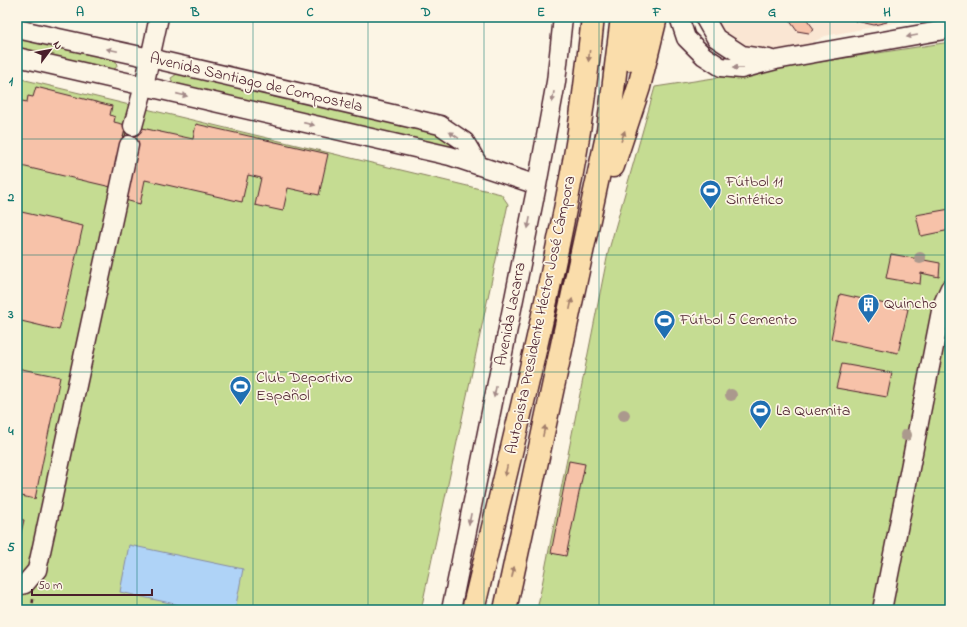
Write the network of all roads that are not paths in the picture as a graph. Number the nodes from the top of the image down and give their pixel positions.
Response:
1 (159, 17) edge
2 (563, 17) edge
3 (593, 17) edge
4 (622, 17) edge
5 (638, 17) edge
6 (656, 17) edge
7 (679, 17) edge
8 (704, 17) edge
9 (17, 29) edge
10 (950, 29) edge
11 (17, 57) edge
12 (150, 58) junction
13 (776, 60) junction
14 (144, 86) junction
15 (133, 126) dead end
16 (608, 131) junction
17 (129, 145) dead end
18 (478, 164) junction
19 (537, 185) junction
20 (579, 265) junction
21 (950, 288) edge
22 (17, 586) edge
23 (451, 610) edge
24 (473, 610) edge
25 (505, 610) edge
26 (882, 610) edge

1 - 12 street
2 -> 19 street, Avenida Lacarra
3 -> 24 highway, Autopista Presidente Héctor José Cámpora
4 - 16 highway, Autopista Presidente Héctor José Cámpora
5 - 16 highway
20 -> 6 highway
13 -> 7 street
8 - 13 street
12 -> 9 street, Avenida Santiago de Compostela
10 -> 13 street
11 - 14 street, Avenida Santiago de Compostela
12 - 14 street
18 -> 12 street, Avenida Santiago de Compostela
14 - 15 street
14 -> 18 street, Avenida Santiago de Compostela
16 - 20 highway, Autopista Presidente Héctor José Cámpora
17 - 22 street
18 - 19 street, Avenida Santiago de Compostela
19 -> 23 street, Avenida Lacarra
25 -> 20 highway, Autopista Presidente Héctor José Cámpora
21 - 26 street

